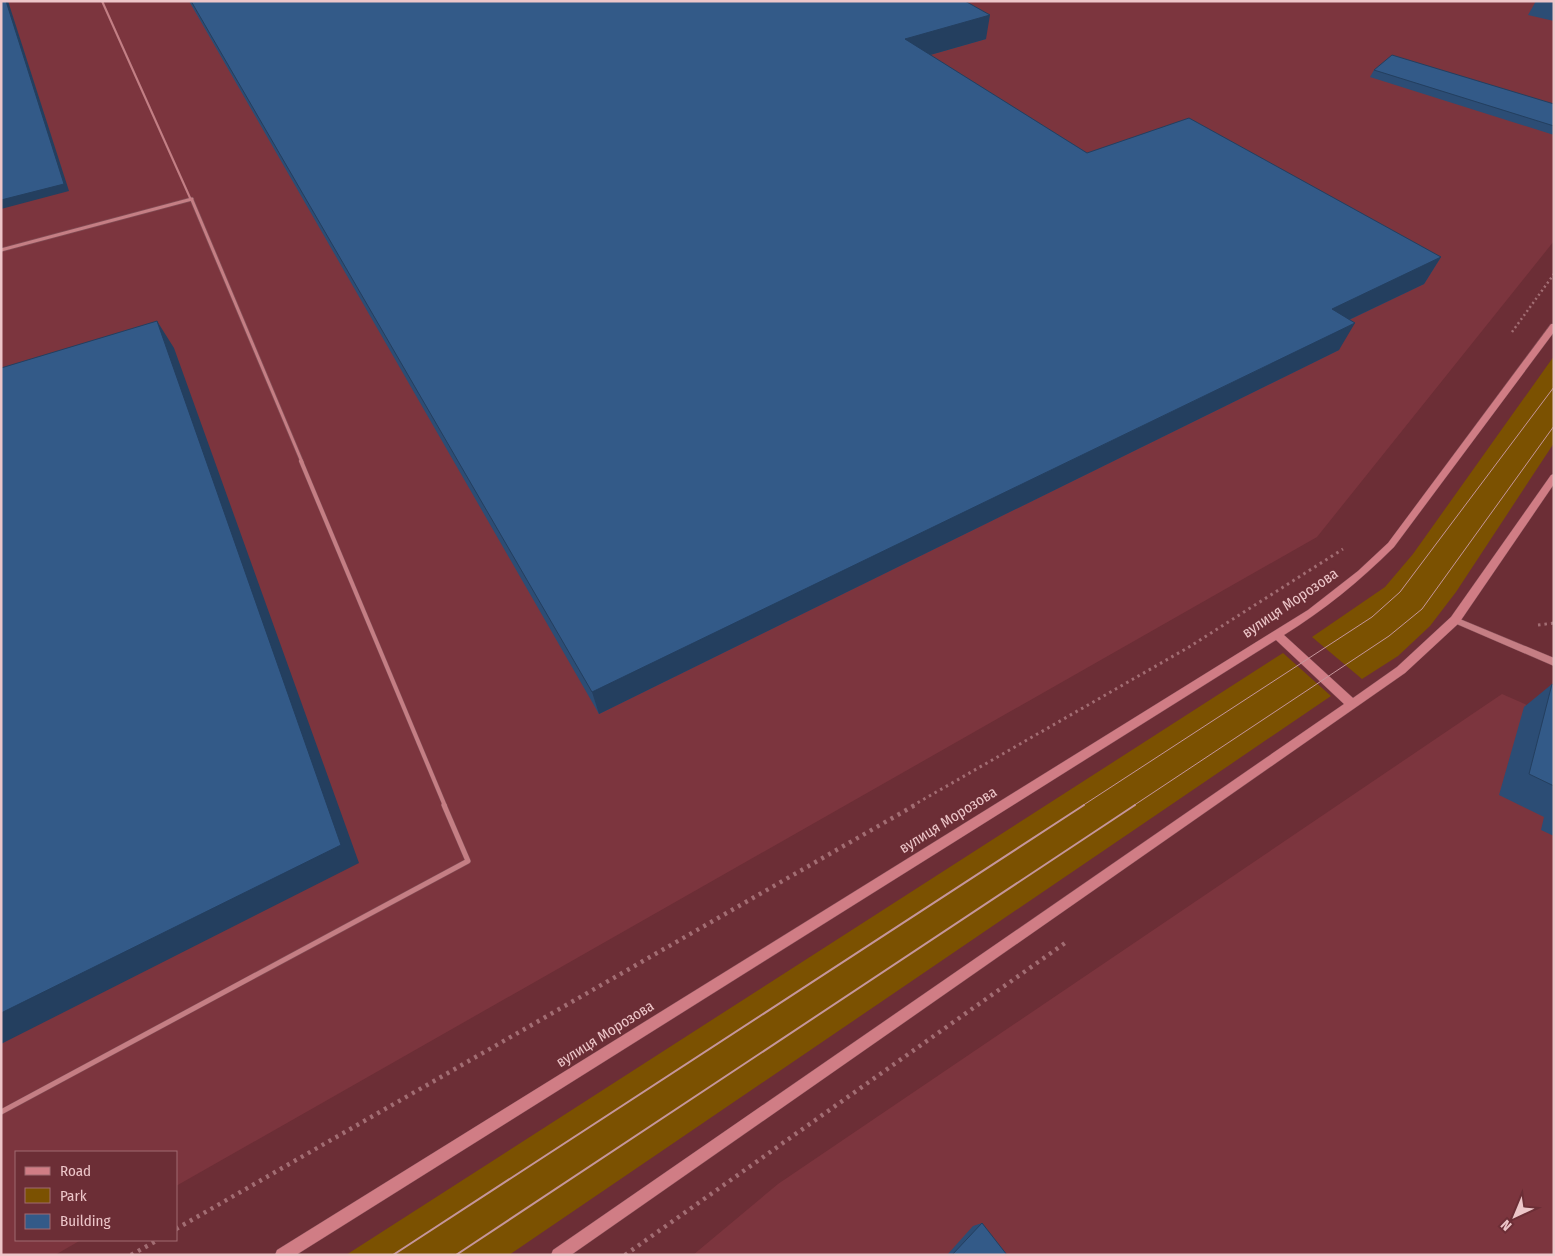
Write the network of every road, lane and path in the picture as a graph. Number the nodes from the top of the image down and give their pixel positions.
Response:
1 (102, 1) edge
2 (192, 200) junction
3 (1, 250) edge
4 (1554, 274) edge
5 (1554, 326) edge
6 (1507, 339) dead end
7 (1554, 477) edge
8 (1346, 548) dead end
9 (1455, 620) junction
10 (1276, 634) junction
11 (1554, 662) edge
12 (1352, 704) junction
13 (1, 1112) edge
14 (178, 1228) edge
15 (156, 1241) edge
16 (131, 1255) edge
17 (282, 1255) edge
18 (558, 1255) edge

1 - 2 lane
2 - 3 lane
2 - 13 lane
4 - 6 path
5 - 10 main road, вулиця Морозова
7 - 9 main road
8 - 14 path
9 - 11 street
9 - 12 main road
10 - 12 main road
10 - 17 main road, вулиця Морозова
12 - 18 main road
15 - 16 path

